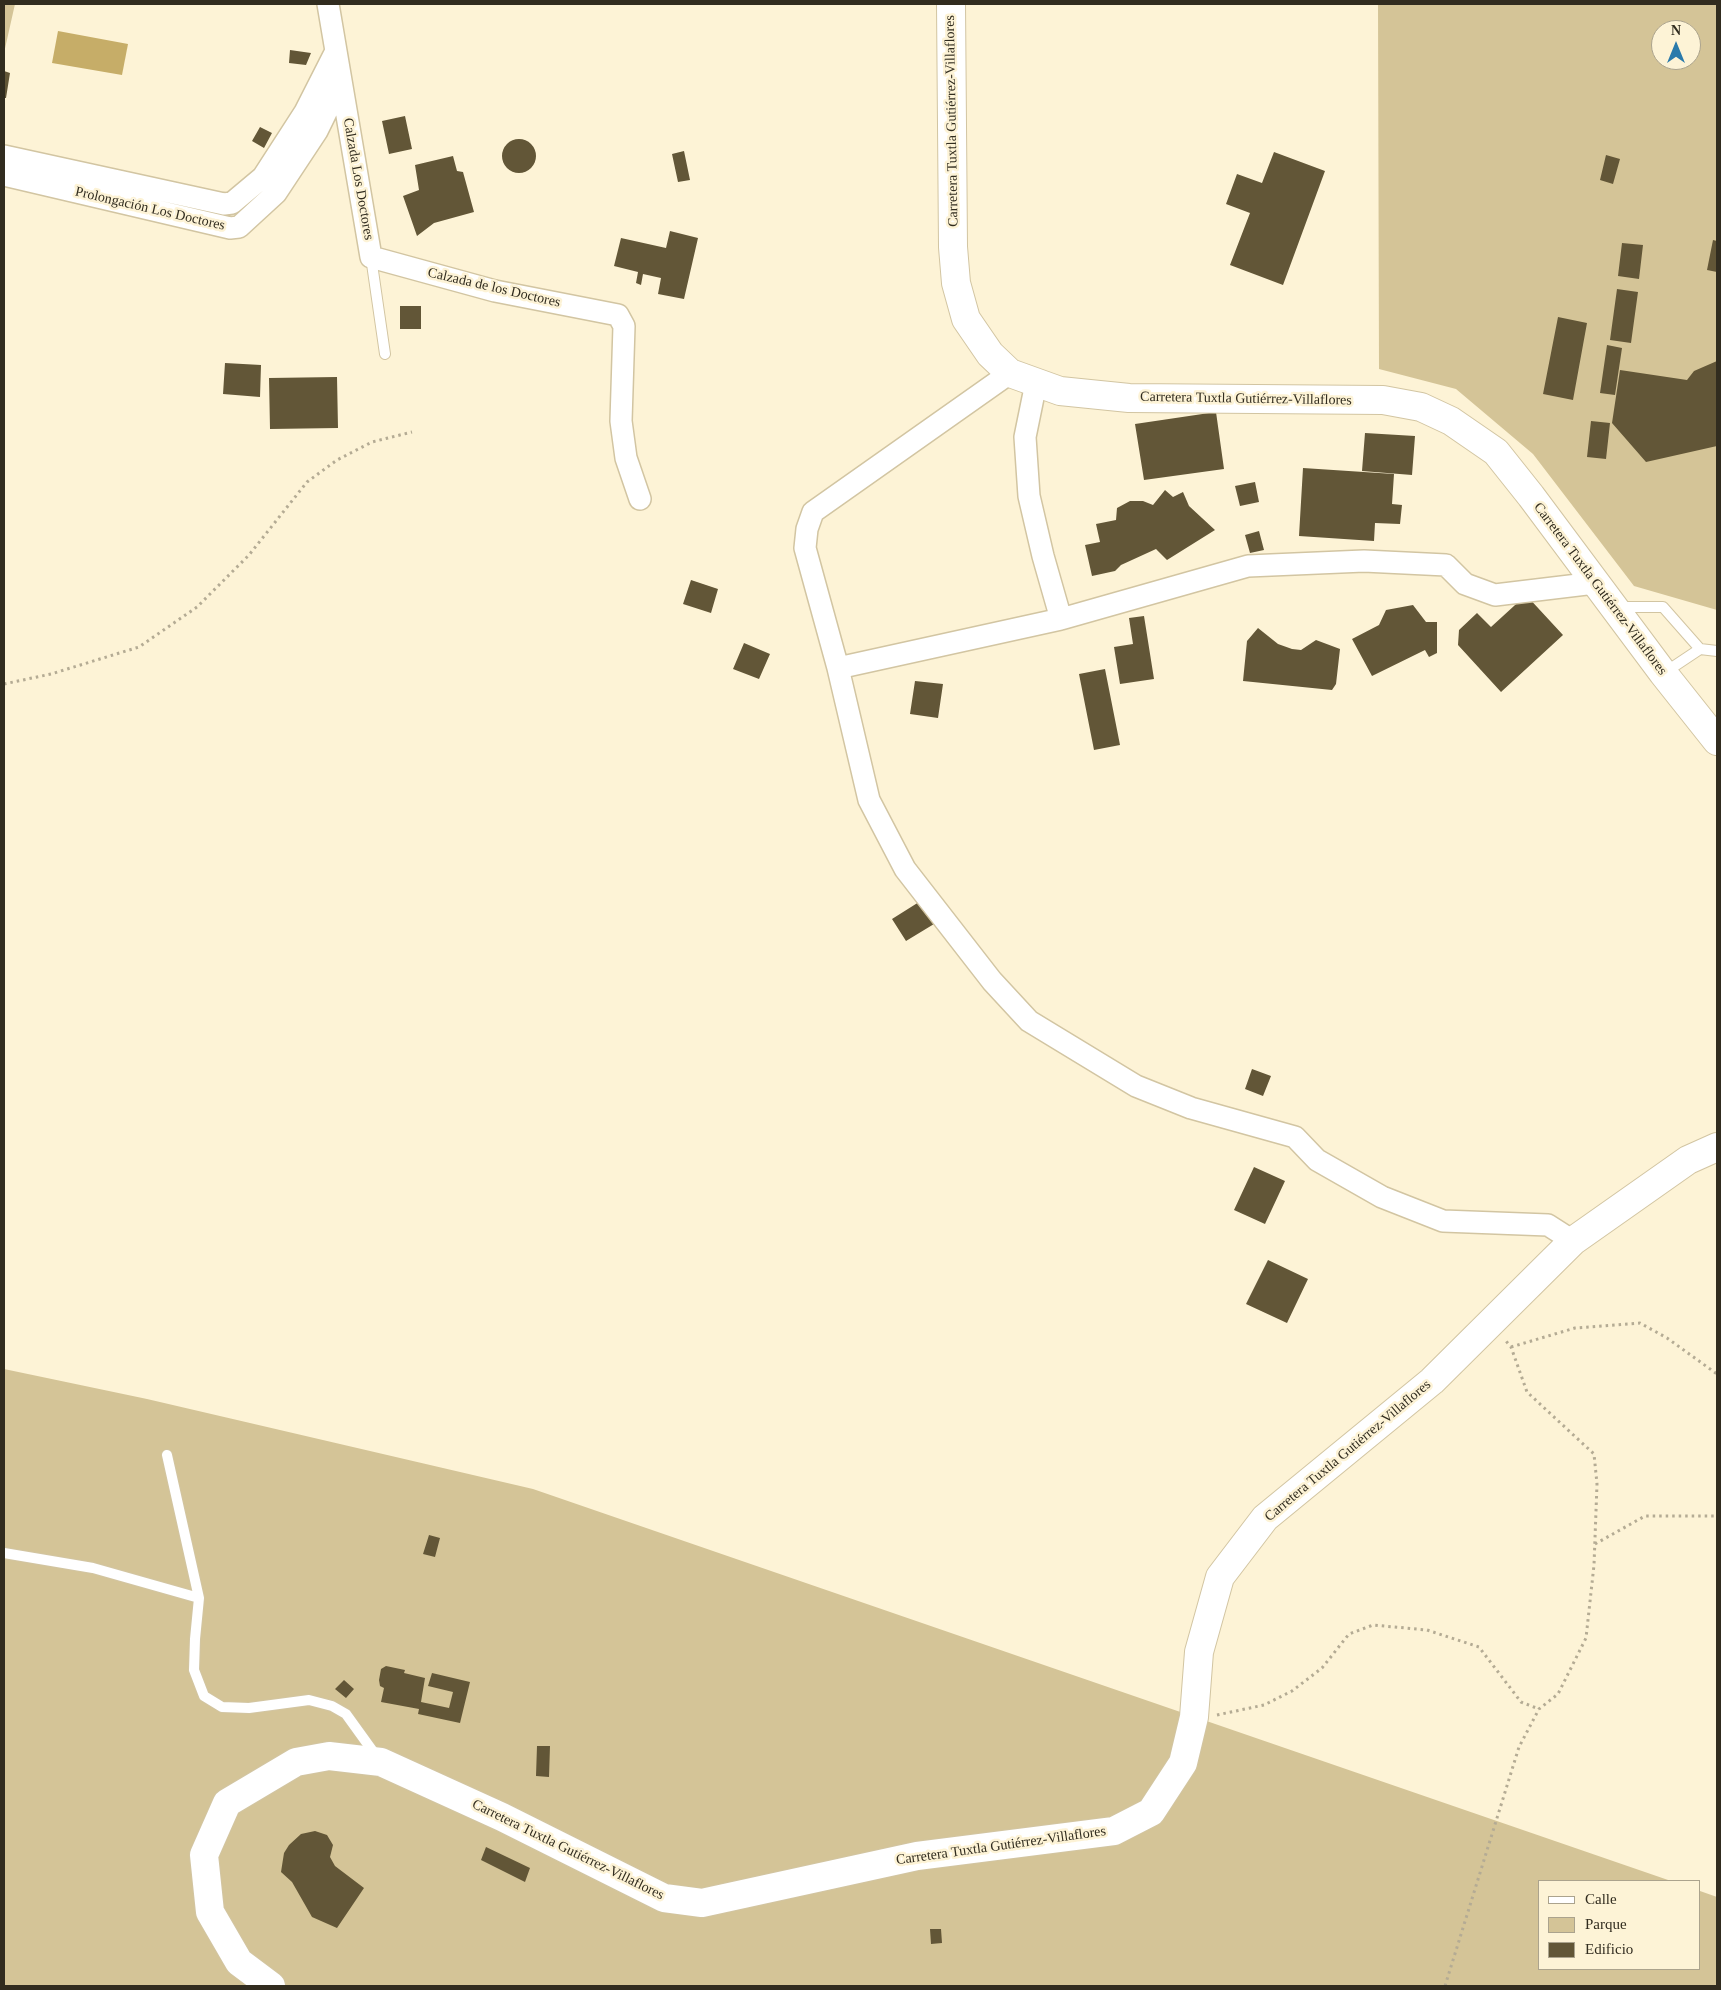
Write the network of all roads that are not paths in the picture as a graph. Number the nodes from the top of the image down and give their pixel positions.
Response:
1 (328, 4) edge
2 (951, 4) edge
3 (336, 51) junction
4 (342, 82) junction
5 (4, 156) edge
6 (4, 175) edge
7 (269, 185) junction
8 (371, 258) junction
9 (385, 354) dead end
10 (1010, 373) junction
11 (1036, 383) junction
12 (640, 500) dead end
13 (1595, 583) junction
14 (1614, 607) junction
15 (1060, 619) junction
16 (1700, 649) junction
17 (1717, 651) edge
18 (838, 668) junction
19 (1663, 673) junction
20 (1717, 741) edge
21 (1717, 1147) edge
22 (1573, 1241) junction
23 (167, 1455) dead end
24 (4, 1553) edge
25 (199, 1598) junction
26 (381, 1762) junction
27 (272, 1986) edge

1 - 3 street, Calzada Los Doctores
2 - 10 main road, Carretera Tuxtla Gutiérrez-Villaflores
3 - 4 street, Calzada Los Doctores
3 - 7 street, Prolongación Los Doctores
4 - 7 street, Prolongación Los Doctores
4 - 8 street, Calzada Los Doctores
5 - 7 street, Prolongación Los Doctores
6 - 7 street, Prolongación Los Doctores
8 - 9 lane, Calzada Los Doctores
8 - 12 street, Calzada de los Doctores
10 - 11 main road, Carretera Tuxtla Gutiérrez-Villaflores
10 - 18 street
11 - 13 main road, Carretera Tuxtla Gutiérrez-Villaflores
11 - 15 street
13 - 14 main road, Carretera Tuxtla Gutiérrez-Villaflores
13 - 15 street
14 - 16 lane
14 - 19 main road, Carretera Tuxtla Gutiérrez-Villaflores
15 - 18 street
16 - 17 lane
16 - 19 lane
18 - 22 street
19 - 20 main road, Carretera Tuxtla Gutiérrez-Villaflores
21 - 22 main road, Carretera Tuxtla Gutiérrez-Villaflores
22 - 26 main road, Carretera Tuxtla Gutiérrez-Villaflores
23 - 25 lane
24 - 25 lane
25 - 26 lane
26 - 27 main road, Carretera Tuxtla Gutiérrez-Villaflores

